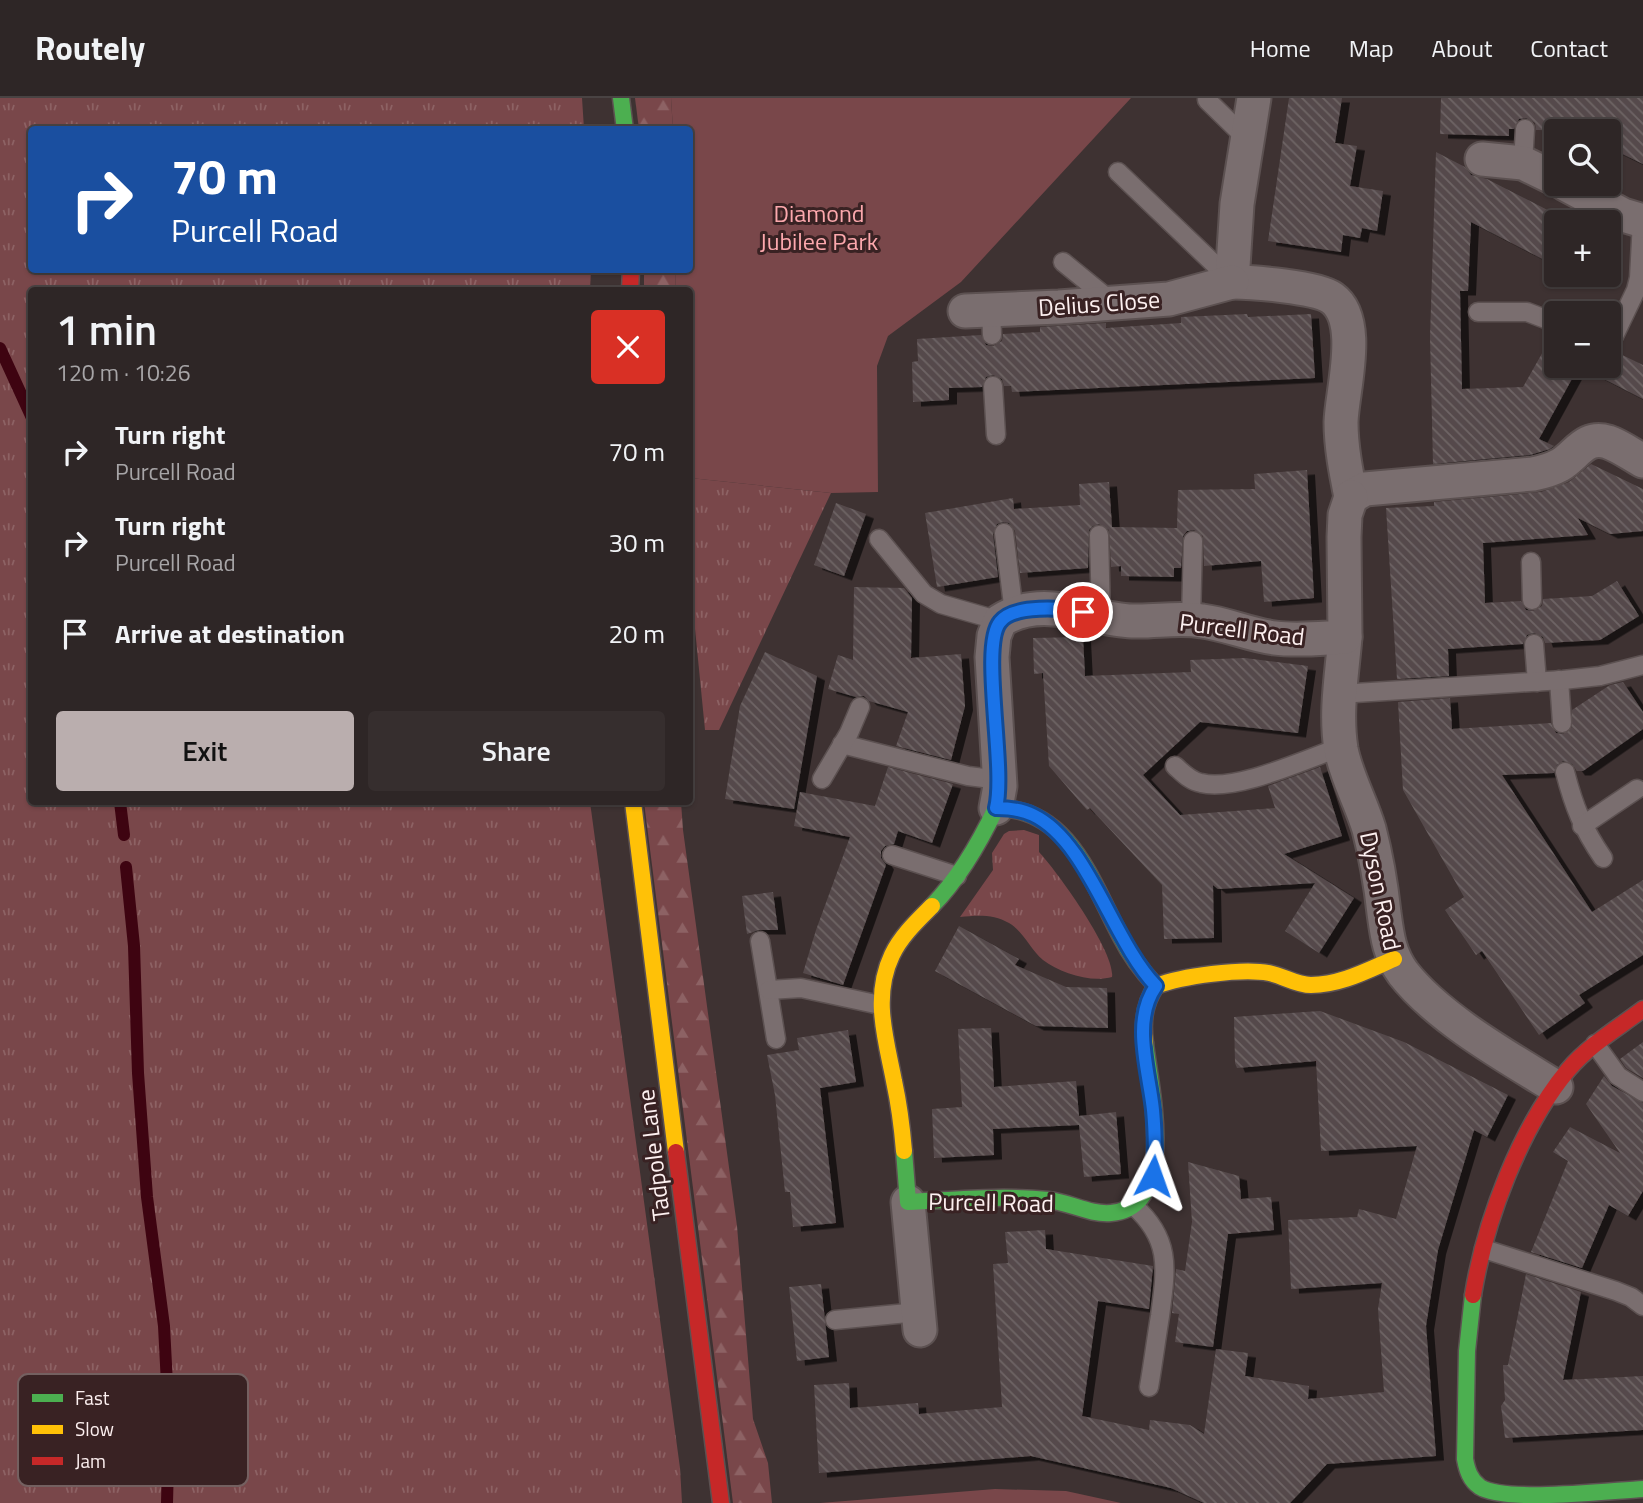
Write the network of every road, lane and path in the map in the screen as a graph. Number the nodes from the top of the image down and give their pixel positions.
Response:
1 (621, 98) edge
2 (1254, 98) edge
3 (1207, 100) edge
4 (624, 126) edge
5 (1525, 129) dead end
6 (1247, 139) junction
7 (1482, 159) dead end
8 (1523, 163) junction
9 (1118, 172) dead end
10 (1544, 173) edge
11 (1587, 196) edge
12 (1643, 221) edge
13 (1063, 262) dead end
14 (1232, 282) junction
15 (1114, 303) junction
16 (1478, 312) dead end
17 (1544, 318) edge
18 (983, 319) dead end
19 (1621, 321) edge
20 (993, 386) dead end
21 (996, 435) dead end
22 (1643, 461) edge
23 (1351, 497) junction
24 (1004, 533) dead end
25 (1099, 535) dead end
26 (879, 540) dead end
27 (1193, 541) dead end
28 (1531, 562) dead end
29 (1532, 600) dead end
30 (1101, 616) junction
31 (1007, 617) junction
32 (1191, 619) junction
33 (1345, 637) junction
34 (1534, 643) dead end
35 (1643, 665) edge
36 (1559, 680) junction
37 (1537, 682) junction
38 (1339, 694) junction
39 (860, 707) dead end
40 (1562, 723) dead end
41 (842, 744) junction
42 (1341, 747) junction
43 (1175, 766) dead end
44 (1565, 772) dead end
45 (822, 779) dead end
46 (1637, 789) dead end
47 (998, 794) junction
48 (633, 805) edge
49 (1582, 826) junction
50 (892, 855) dead end
51 (1603, 858) dead end
52 (957, 876) junction
53 (760, 941) dead end
54 (1394, 959) junction
55 (1156, 986) junction
56 (769, 990) junction
57 (880, 1005) junction
58 (1643, 1009) edge
59 (776, 1039) dead end
60 (1595, 1044) junction
61 (1556, 1087) junction
62 (1643, 1092) edge
63 (908, 1202) junction
64 (1134, 1206) junction
65 (1484, 1249) junction
66 (1643, 1306) edge
67 (835, 1320) dead end
68 (919, 1321) joint
69 (1149, 1387) dead end
70 (1643, 1489) edge
71 (1544, 1499) edge
72 (721, 1503) edge

1 - 4 street
2 - 6 street
3 - 6 lane
5 - 8 lane
6 - 14 street
7 - 8 street
8 - 10 street
9 - 14 lane
11 - 12 street
12 - 19 lane
13 - 15 lane
14 - 15 street, Delius Close
14 - 23 street, Delius Close
15 - 18 street, Delius Close
16 - 17 lane
20 - 21 lane
22 - 23 street
23 - 33 street
24 - 31 lane
25 - 30 lane
26 - 31 lane, Purcell Road
27 - 32 lane
28 - 29 lane
30 - 31 street, Purcell Road
30 - 32 street, Purcell Road
31 - 47 street, Purcell Road
32 - 33 street, Purcell Road
33 - 38 street, Dyson Road
34 - 37 lane
35 - 36 lane
36 - 37 lane
36 - 40 lane
37 - 38 lane
38 - 42 street, Dyson Road
39 - 41 lane
41 - 45 lane
41 - 47 lane
42 - 43 lane
42 - 54 street, Dyson Road
44 - 49 lane
46 - 49 lane
47 - 52 street, Purcell Road
47 - 55 street
48 - 72 street, Tadpole Lane
49 - 51 lane
50 - 52 lane
52 - 57 street, Purcell Road
53 - 56 lane
54 - 55 street
54 - 61 street, Dyson Road
55 - 64 street
56 - 57 lane
56 - 59 lane
57 - 63 street, Purcell Road
58 - 60 street
60 - 61 street
60 - 62 lane
61 - 65 street
63 - 64 street, Purcell Road
63 - 68 street, Purcell Road
64 - 69 lane
65 - 66 lane
65 - 71 street
67 - 68 lane
70 - 71 street

